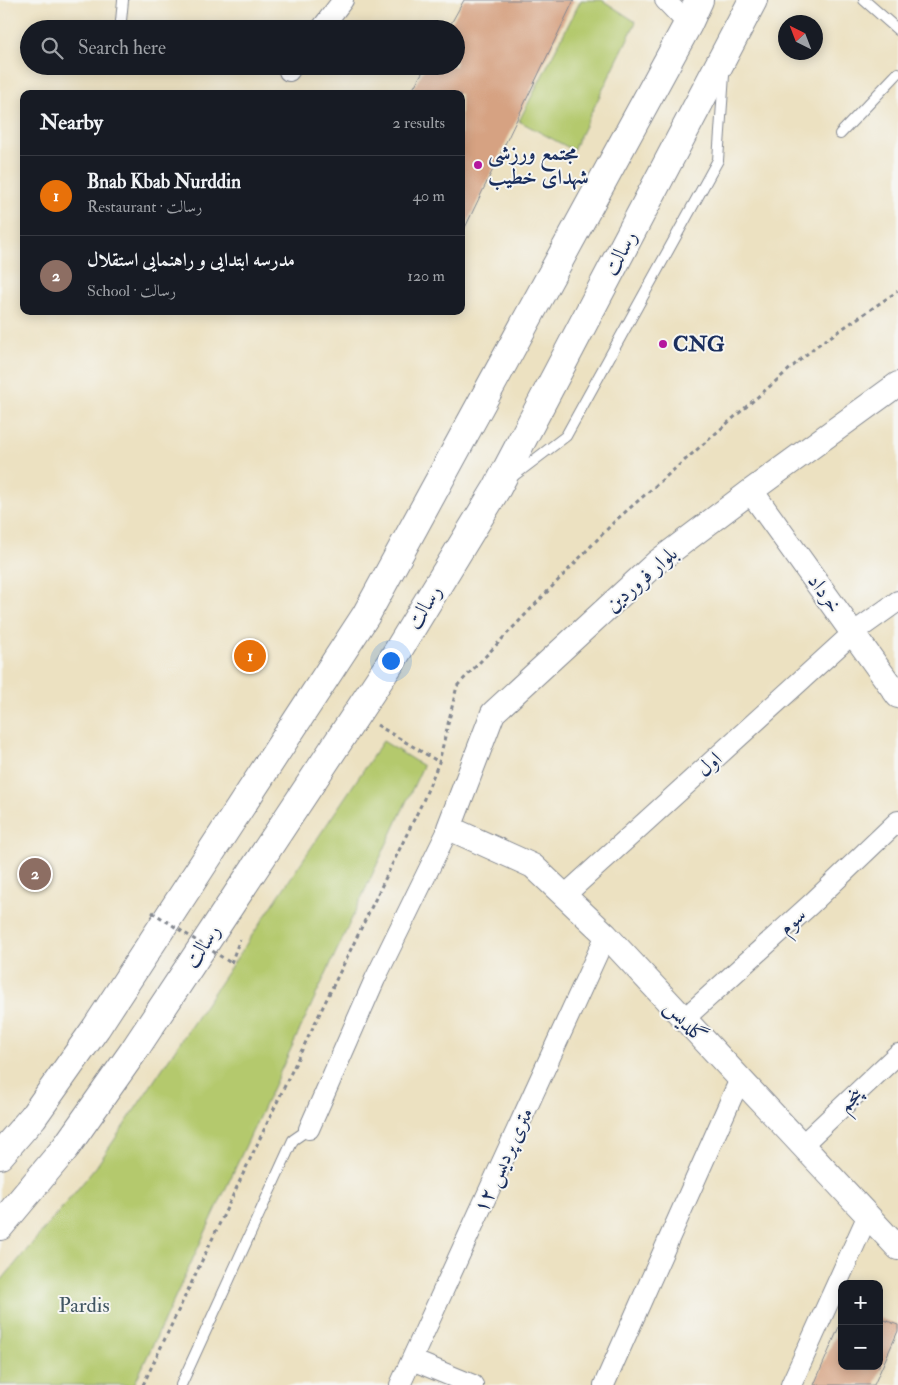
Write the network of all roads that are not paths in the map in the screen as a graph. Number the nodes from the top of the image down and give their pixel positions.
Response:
1 (123, 0) edge
2 (343, 0) edge
3 (665, 0) edge
4 (700, 0) edge
5 (753, 0) edge
6 (864, 0) edge
7 (120, 20) edge
8 (328, 20) edge
9 (688, 24) junction
10 (898, 30) edge
11 (725, 52) junction
12 (898, 73) edge
13 (840, 134) dead end
14 (898, 384) edge
15 (497, 488) junction
16 (751, 491) junction
17 (898, 601) edge
18 (853, 633) junction
19 (898, 696) edge
20 (898, 821) edge
21 (449, 828) junction
22 (564, 896) junction
23 (606, 935) junction
24 (684, 1019) junction
25 (898, 1054) edge
26 (740, 1079) junction
27 (309, 1129) joint
28 (802, 1145) junction
29 (0, 1155) edge
30 (868, 1215) junction
31 (0, 1226) edge
32 (898, 1248) edge
33 (412, 1360) junction
34 (181, 1385) edge
35 (400, 1385) edge
36 (473, 1385) edge
37 (604, 1385) edge
38 (792, 1385) edge

1 - 7 lane
2 - 8 street
3 - 9 street
4 - 9 main road, رسالت
5 - 11 main road, رسالت
6 - 10 lane
9 - 29 main road, رسالت
11 - 15 main road, رسالت
11 - 15 lane
12 - 13 lane
14 - 16 street, بلوار فروردین
15 - 31 main road, رسالت
16 - 18 street, خرداد
16 - 21 street, بلوار فروردین
17 - 18 street, اول
18 - 19 street, خرداد
18 - 22 street, اول
20 - 24 street, سوم
21 - 22 street, گلدیس
21 - 27 street
22 - 23 street, گلدیس
23 - 24 street, گلدیس
23 - 33 street, ۱۲ متری پردیس
24 - 26 street, گلدیس
25 - 28 street, پنجم
26 - 28 street, گلدیس
26 - 37 street
27 - 34 lane
28 - 30 street, گلدیس
30 - 32 street, گلدیس
30 - 38 street
33 - 35 street, ۱۲ متری پردیس
33 - 36 street

